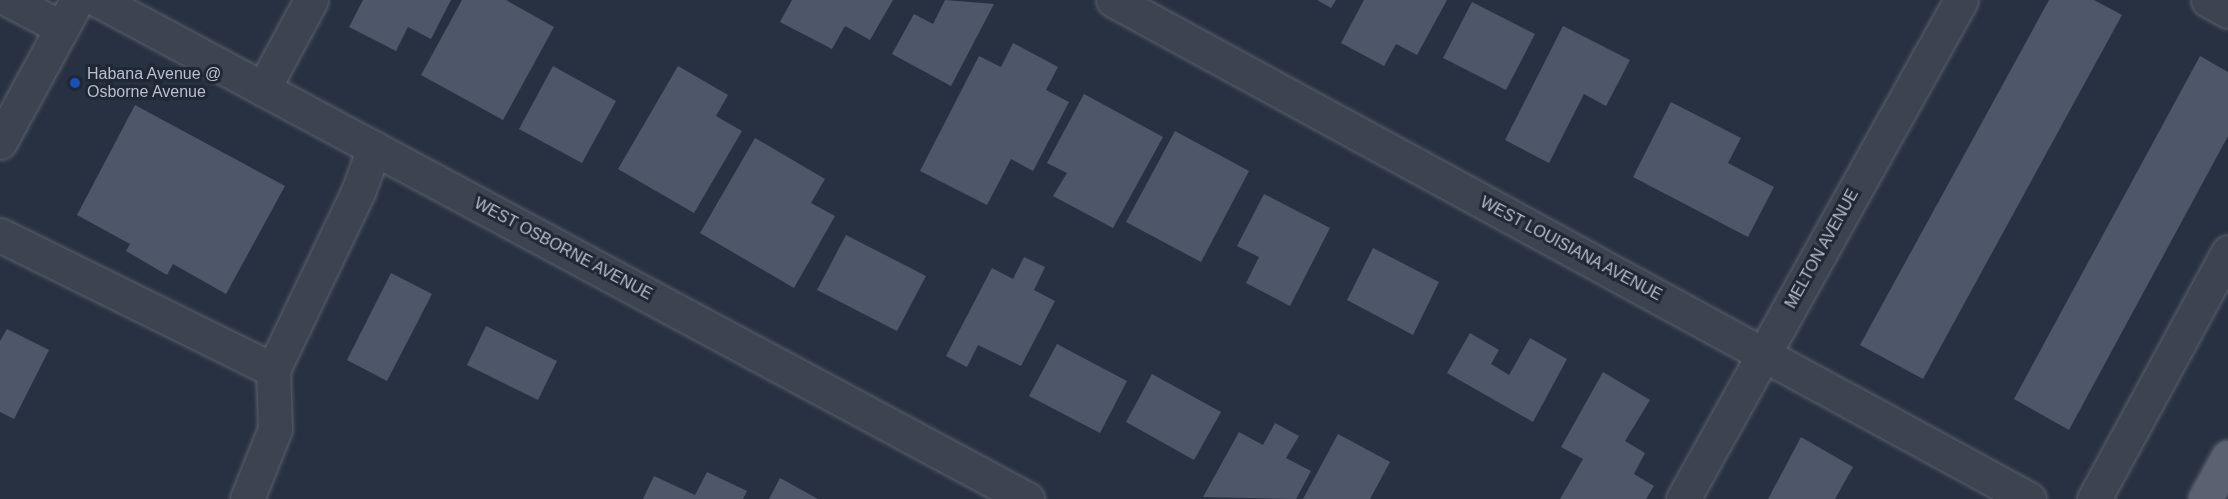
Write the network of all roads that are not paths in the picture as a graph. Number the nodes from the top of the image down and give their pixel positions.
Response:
1 (9, 0) edge
2 (77, 0) edge
3 (98, 0) edge
4 (311, 0) edge
5 (1113, 0) edge
6 (1960, 0) edge
7 (2208, 0) edge
8 (2228, 11) edge
9 (62, 28) junction
10 (263, 89) junction
11 (0, 142) edge
12 (374, 148) junction
13 (0, 235) edge
14 (2228, 252) edge
15 (2219, 291) edge
16 (1764, 353) junction
17 (273, 370) junction
18 (2228, 458) edge
19 (247, 499) edge
20 (1027, 499) edge
21 (1683, 499) edge
22 (2029, 499) edge
23 (2094, 499) edge
24 (2205, 499) edge

1 - 9 street
2 - 9 street
3 - 10 street, WEST OSBORNE AVENUE
4 - 10 street
5 - 16 street, WEST LOUISIANA AVENUE
6 - 16 street, MELTON AVENUE
7 - 8 street
9 - 11 street
10 - 12 street, WEST OSBORNE AVENUE
12 - 17 street
12 - 20 street, WEST OSBORNE AVENUE
13 - 17 street
14 - 15 street
15 - 23 street
16 - 21 street, MELTON AVENUE
16 - 22 street, WEST LOUISIANA AVENUE
17 - 19 street
18 - 24 main road

